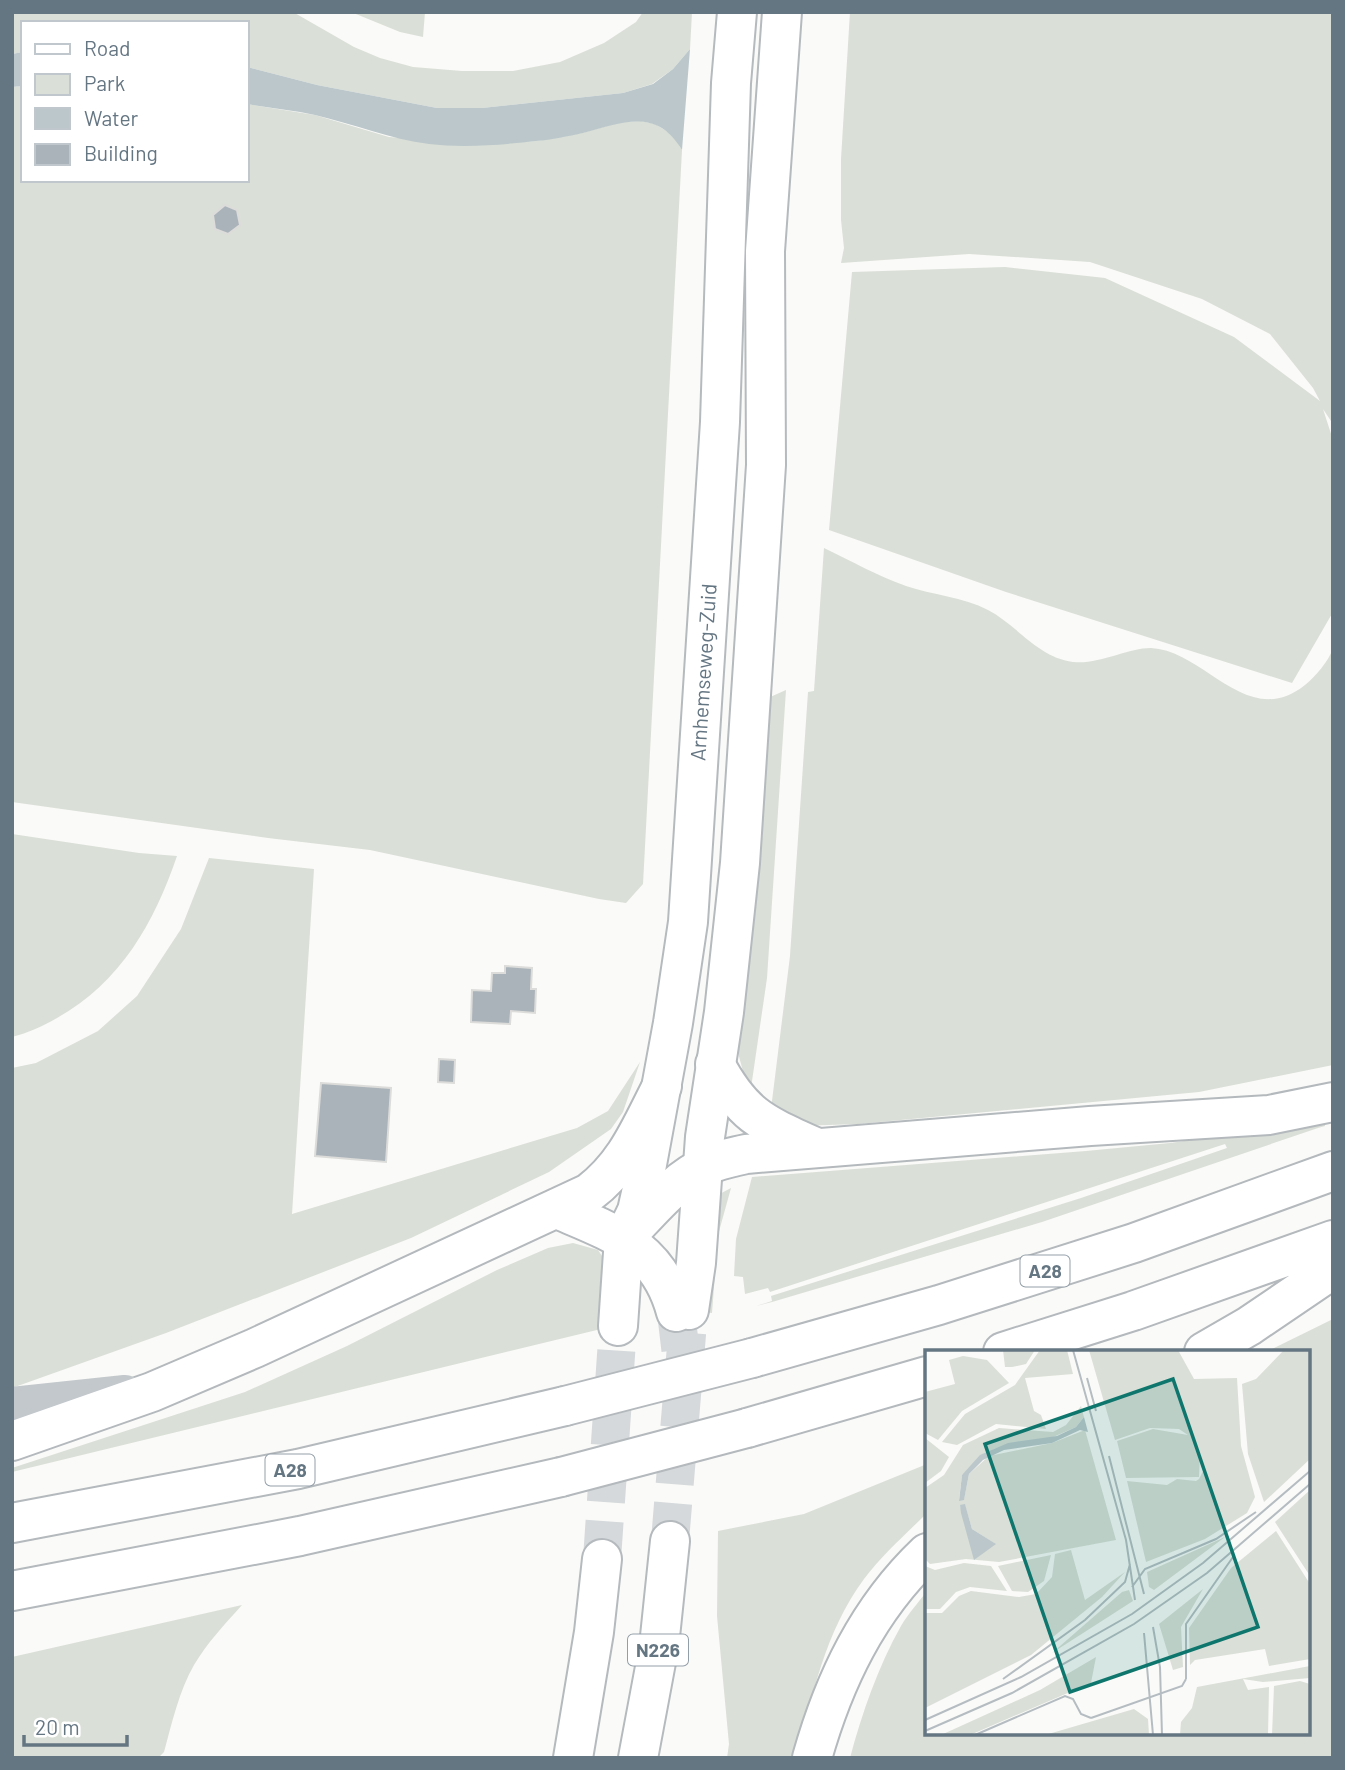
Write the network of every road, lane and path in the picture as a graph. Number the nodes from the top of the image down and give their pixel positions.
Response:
1 (737, 12) edge
2 (782, 12) edge
3 (713, 1078) junction
4 (662, 1086) junction
5 (1333, 1102) edge
6 (819, 1148) junction
7 (702, 1168) junction
8 (1333, 1171) edge
9 (557, 1209) junction
10 (624, 1238) junction
11 (1333, 1240) edge
12 (1333, 1269) edge
13 (618, 1326) tunnel mouth
14 (1009, 1350) edge
15 (1207, 1350) edge
16 (925, 1377) edge
17 (152, 1392) junction
18 (12, 1406) edge
19 (12, 1441) edge
20 (12, 1523) edge
21 (670, 1541) tunnel mouth
22 (925, 1555) edge
23 (601, 1559) tunnel mouth
24 (12, 1591) edge
25 (573, 1758) edge
26 (638, 1758) edge
27 (813, 1758) edge

1 - 4 main road, Arnhemseweg-Zuid
2 - 3 main road
3 - 6 main road
3 - 7 main road
4 - 9 main road
4 - 10 main road, Arnhemseweg-Zuid
5 - 6 main road
6 - 7 main road
7 - 10 main road
7 - 10 main road
8 - 20 main road, A28, bridge
9 - 10 main road
9 - 17 main road
10 - 13 main road, Arnhemseweg-Zuid
11 - 14 main road
12 - 15 main road
16 - 24 main road, bridge
17 - 18 lane
17 - 19 main road
21 - 26 main road, N226
22 - 27 main road
23 - 25 main road

